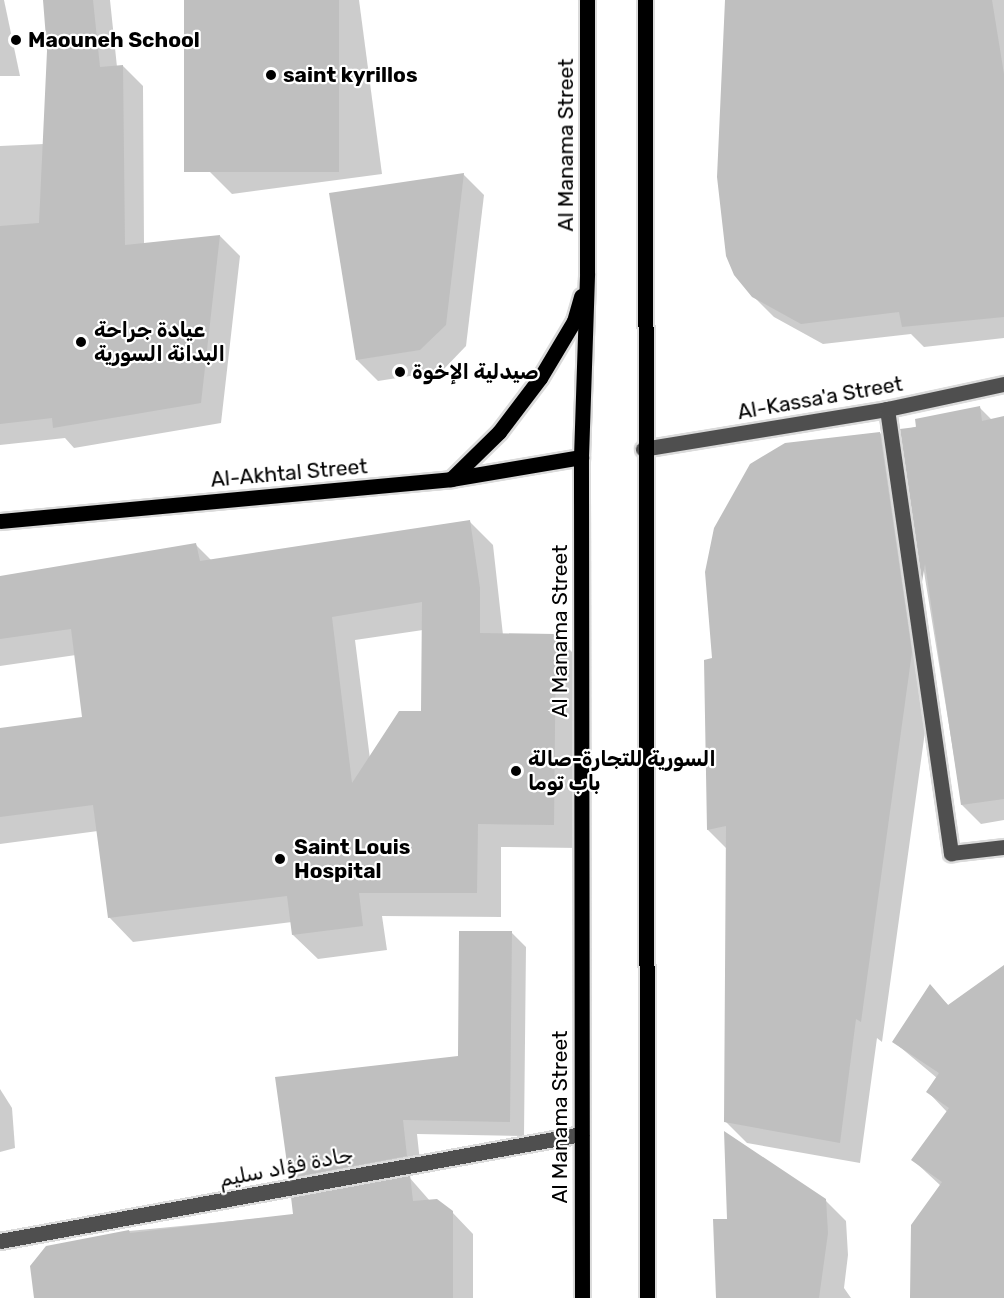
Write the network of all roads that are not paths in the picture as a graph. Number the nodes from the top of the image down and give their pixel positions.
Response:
1 (587, 0) edge
2 (645, 0) edge
3 (587, 273) junction
4 (1004, 384) edge
5 (887, 409) junction
6 (643, 449) junction
7 (581, 457) junction
8 (451, 479) junction
9 (0, 521) edge
10 (1004, 847) edge
11 (580, 1134) junction
12 (0, 1241) edge
13 (582, 1298) edge
14 (647, 1298) edge

1 - 3 main road, Al Manama Street
2 - 6 main road
3 - 7 main road, Al Manama Street
3 - 8 main road
4 - 5 street, Al-Kassa'a Street
5 - 6 street, Al-Kassa'a Street
5 - 10 street
6 - 14 main road
7 - 8 main road, Al-Akhtal Street
7 - 11 main road, Al Manama Street
8 - 9 main road, Al-Akhtal Street
11 - 12 street, جادة فؤاد سليم
11 - 13 main road, Al Manama Street

